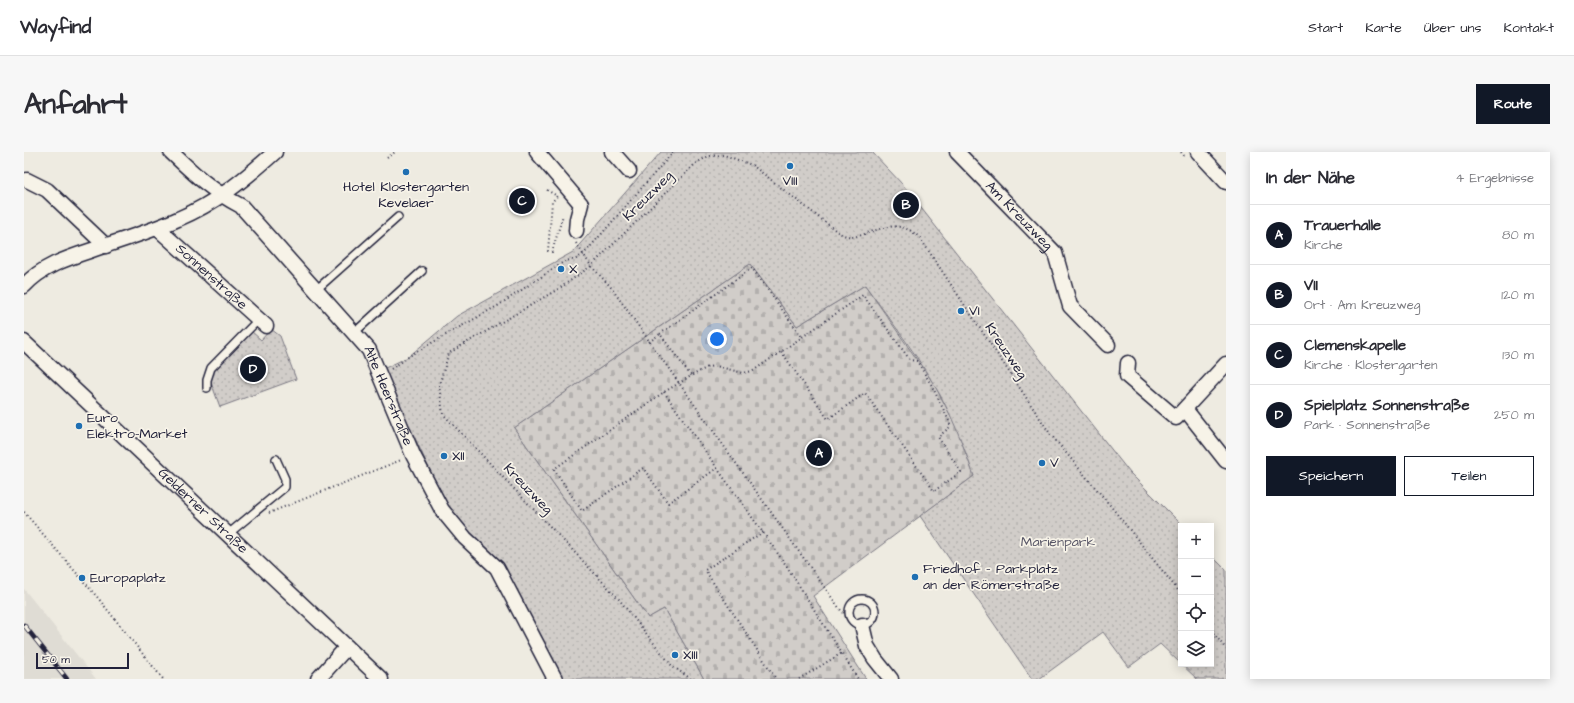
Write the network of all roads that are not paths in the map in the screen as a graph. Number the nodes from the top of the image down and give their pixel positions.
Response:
1 (171, 152) edge
2 (275, 152) edge
3 (537, 152) edge
4 (612, 152) edge
5 (957, 152) edge
6 (1204, 154) edge
7 (629, 171) dead end
8 (27, 180) dead end
9 (1226, 182) edge
10 (222, 196) junction
11 (398, 217) dead end
12 (157, 228) junction
13 (576, 231) road end
14 (106, 246) junction
15 (422, 271) dead end
16 (24, 286) edge
17 (316, 290) junction
18 (262, 322) joint
19 (354, 333) junction
20 (24, 342) edge
21 (1108, 345) dead end
22 (1226, 364) edge
23 (1127, 369) dead end
24 (207, 388) dead end
25 (1185, 409) junction
26 (276, 459) dead end
27 (1226, 461) edge
28 (227, 535) junction
29 (862, 625) junction
30 (347, 647) junction
31 (318, 679) edge
32 (381, 679) edge
33 (555, 679) edge
34 (891, 679) edge

1 - 10 street, Alte Heerstraße
2 - 10 street
3 - 13 street
4 - 7 street
5 - 21 street, Am Kreuzweg
6 - 9 street
8 - 14 street
10 - 12 street
10 - 17 street, Alte Heerstraße
11 - 17 lane
12 - 14 street
12 - 18 street, Sonnenstraße
14 - 16 street
15 - 19 lane
17 - 19 street, Alte Heerstraße
18 - 24 lane
19 - 33 street, Alte Heerstraße
20 - 28 street, Gelderner Straße
22 - 25 street
23 - 25 street
25 - 27 street
26 - 28 lane
28 - 30 street, Gelderner Straße
29 - 29 lane
29 - 34 street
30 - 31 street
30 - 32 street, Gelderner Straße

